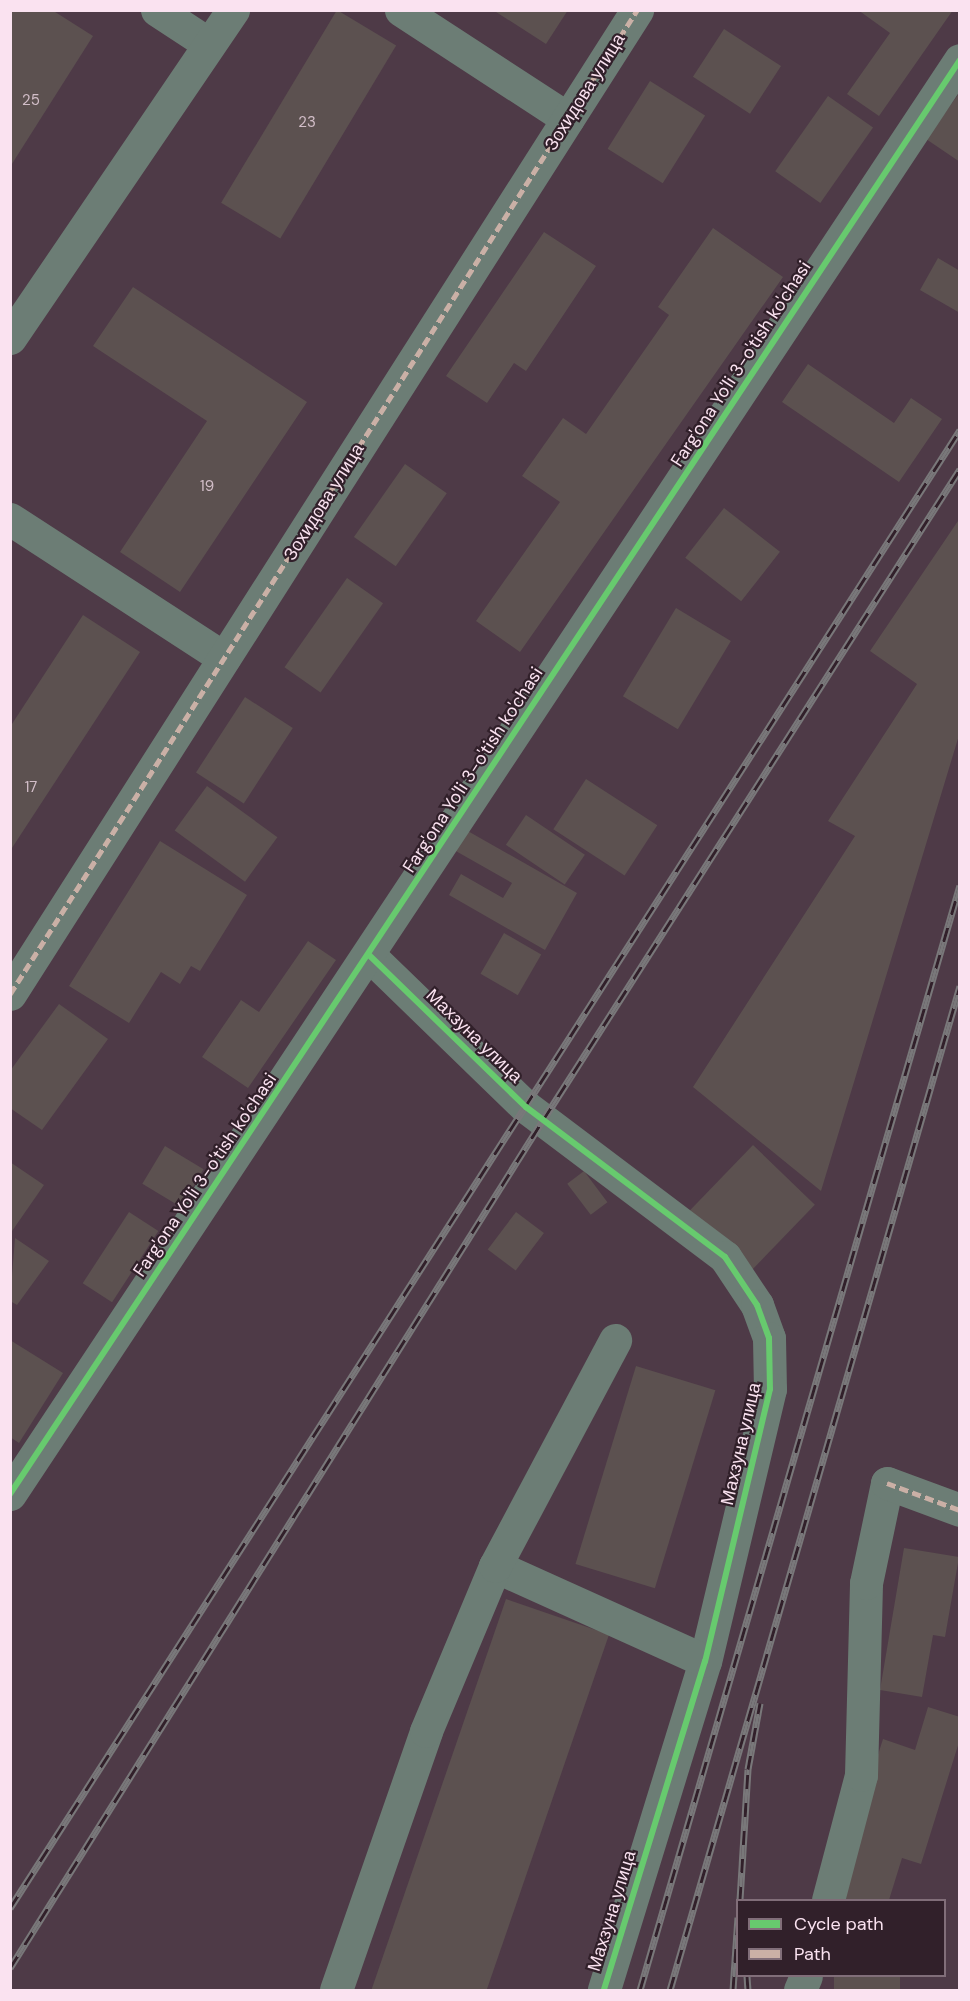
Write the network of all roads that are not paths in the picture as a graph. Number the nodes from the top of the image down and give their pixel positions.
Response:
1 (157, 10) edge
2 (233, 10) edge
3 (401, 10) edge
4 (637, 10) edge
5 (209, 44) junction
6 (960, 60) edge
7 (568, 119) junction
8 (10, 338) edge
9 (10, 519) edge
10 (224, 658) junction
11 (369, 955) junction
12 (10, 994) edge
13 (615, 1340) dead end
14 (10, 1494) edge
15 (960, 1510) edge
16 (495, 1566) junction
17 (705, 1660) junction
18 (828, 1899) edge
19 (336, 1990) edge
20 (604, 1990) edge

1 - 5 street
2 - 5 street
3 - 7 street
4 - 7 street, Зохидова улица
5 - 8 street
6 - 11 street, Farg'ona Yo'li 3-o'tish ko'chasi
7 - 10 street, Зохидова улица
9 - 10 street
10 - 12 street, Зохидова улица
11 - 14 street, Farg'ona Yo'li 3-o'tish ko'chasi
11 - 17 street, Махзуна улица
13 - 16 street
15 - 18 street
16 - 17 street
16 - 19 street
17 - 20 street, Махзуна улица

